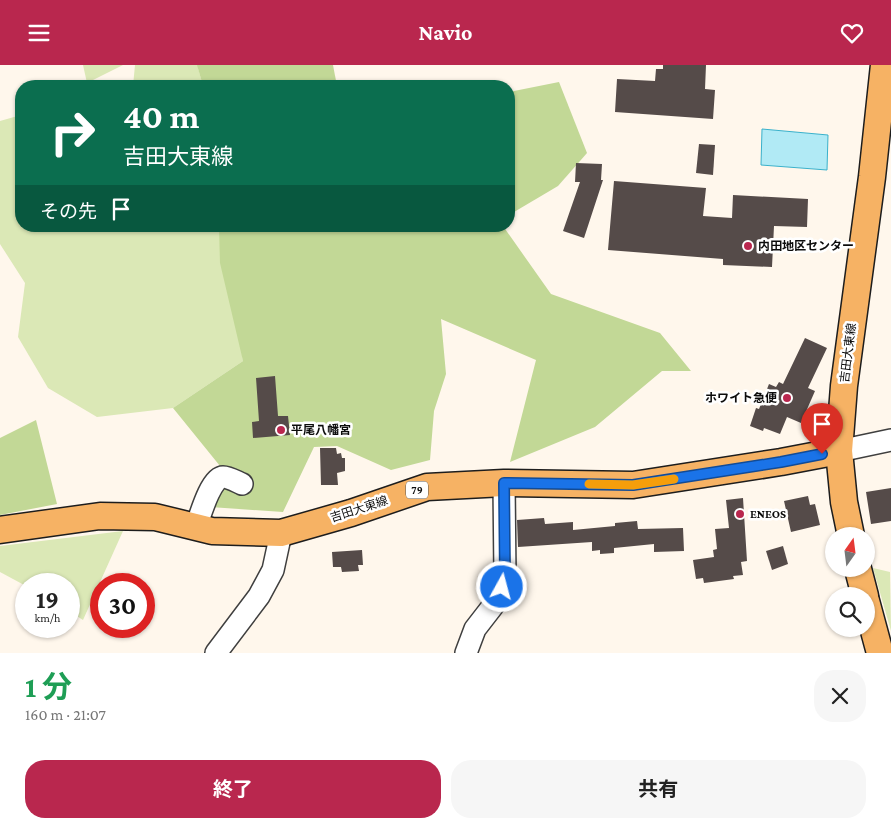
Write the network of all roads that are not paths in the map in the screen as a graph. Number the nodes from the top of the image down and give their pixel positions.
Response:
1 (884, 65) edge
2 (891, 440) edge
3 (839, 451) junction
4 (504, 483) junction
5 (242, 484) dead end
6 (196, 527) junction
7 (849, 527) edge
8 (0, 530) edge
9 (281, 533) junction
10 (875, 634) edge
11 (216, 653) edge
12 (466, 653) edge
13 (880, 653) edge

1 - 3 main road, 吉田大東線
2 - 3 street
3 - 4 main road, 吉田大東線 / 79
3 - 7 main road
4 - 9 main road, 吉田大東線 / 79
4 - 12 street
5 - 6 street
6 - 8 main road, 吉田大東線 / 79
6 - 9 main road, 吉田大東線 / 79
9 - 11 street
10 - 13 main road

